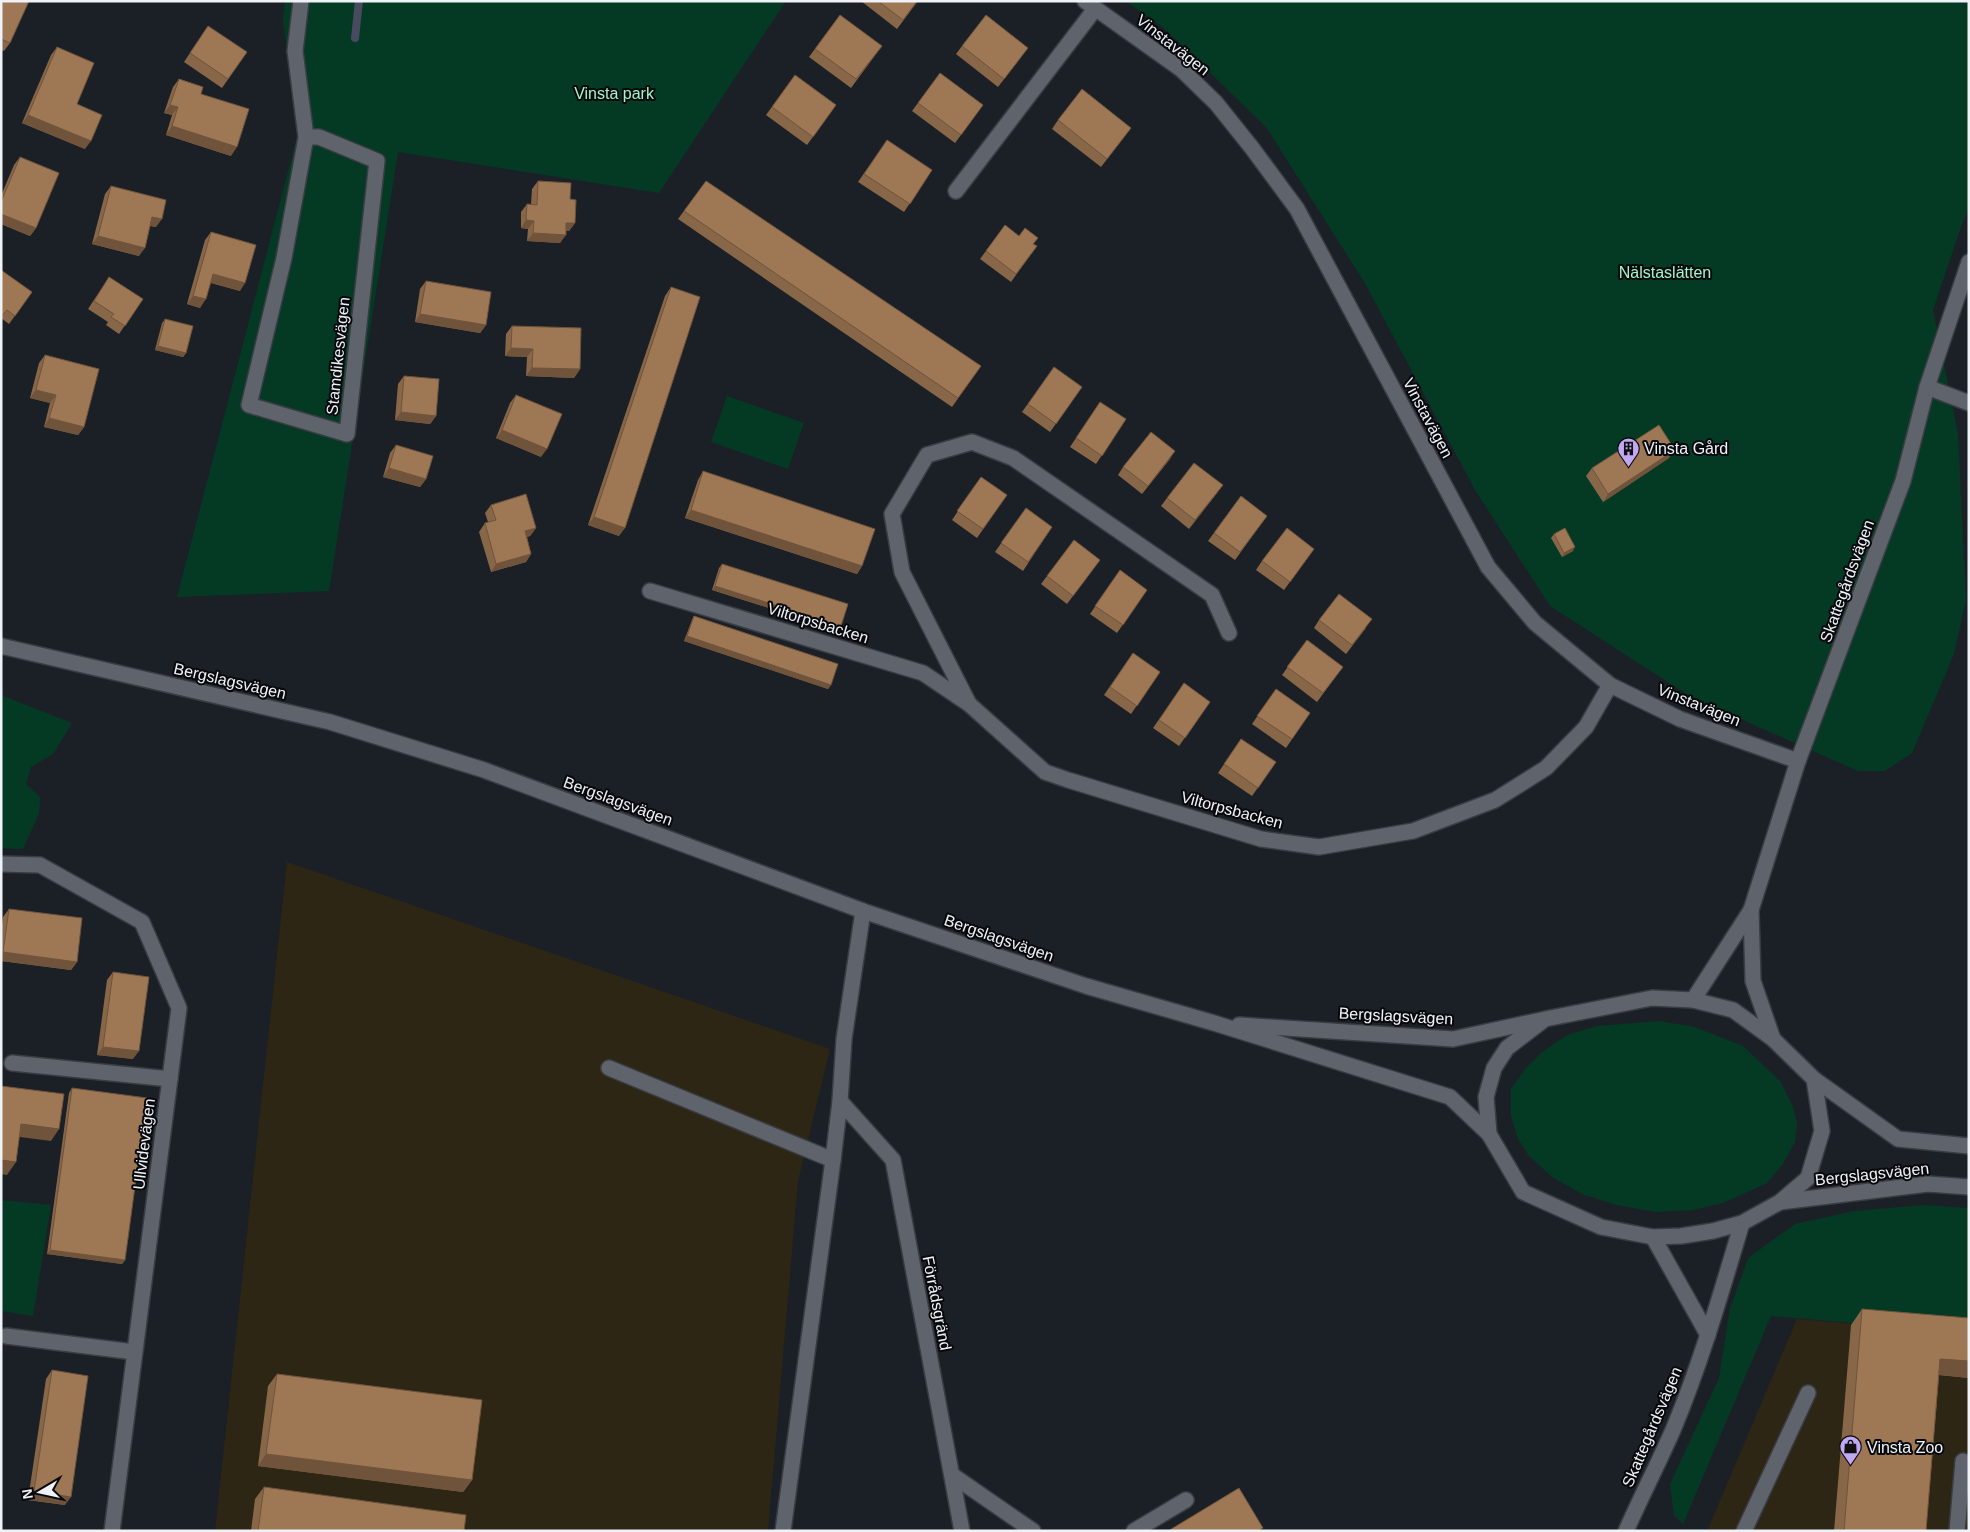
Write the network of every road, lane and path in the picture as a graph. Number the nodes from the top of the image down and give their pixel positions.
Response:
1 (301, 1) edge
2 (1090, 5) edge
3 (306, 137) junction
4 (956, 191) dead end
5 (1969, 262) edge
6 (1927, 386) junction
7 (1969, 403) edge
8 (650, 591) dead end
9 (1229, 633) dead end
10 (1, 646) edge
11 (1610, 685) junction
12 (969, 704) junction
13 (1798, 761) junction
14 (1, 864) edge
15 (1751, 910) junction
16 (864, 911) junction
17 (1693, 1000) junction
18 (1544, 1019) junction
19 (1214, 1023) junction
20 (1773, 1039) junction
21 (12, 1063) dead end
22 (609, 1068) dead end
23 (170, 1079) junction
24 (1814, 1079) junction
25 (840, 1101) junction
26 (1489, 1134) junction
27 (1969, 1146) edge
28 (833, 1160) junction
29 (1969, 1187) edge
30 (1780, 1202) junction
31 (1742, 1223) junction
32 (1653, 1236) junction
33 (1708, 1335) junction
34 (6, 1336) dead end
35 (134, 1352) junction
36 (1808, 1393) dead end
37 (1963, 1461) dead end
38 (952, 1475) junction
39 (1186, 1500) dead end
40 (112, 1531) edge
41 (783, 1531) edge
42 (962, 1531) edge
43 (1033, 1531) edge
44 (1134, 1531) edge
45 (1626, 1531) edge
46 (1744, 1531) edge
47 (1957, 1531) edge

1 - 3 street, Stamdikesvägen
2 - 4 street, Vinstavägen
2 - 11 street, Vinstavägen
3 - 3 street, Stamdikesvägen
5 - 6 street, Skattegårdsvägen
6 - 7 street
6 - 13 street, Skattegårdsvägen
8 - 12 street, Viltorpsbacken
9 - 12 street, Viltorpsbacken
10 - 16 street, Bergslagsvägen
11 - 12 street, Viltorpsbacken
11 - 13 street, Vinstavägen
13 - 15 street, Skattegårdsvägen
14 - 23 street, Ullvidevägen
15 - 17 street, Skattegårdsvägen
15 - 20 street, Skattegårdsvägen
16 - 19 street, Bergslagsvägen
16 - 25 street
17 - 18 street, Bergslagsvägen
17 - 20 street, Bergslagsvägen
18 - 19 street, Bergslagsvägen
18 - 26 street, Bergslagsvägen
19 - 26 street, Bergslagsvägen
20 - 24 street, Bergslagsvägen
21 - 23 street
22 - 28 street
23 - 35 street, Ullvidevägen
24 - 27 street, Bergslagsvägen
24 - 30 street, Bergslagsvägen
25 - 28 street
25 - 38 street, Förrådsgränd
26 - 32 street, Bergslagsvägen
28 - 41 street
29 - 30 street, Bergslagsvägen
30 - 31 street, Bergslagsvägen
31 - 32 street, Bergslagsvägen
31 - 33 street, Skattegårdsvägen
32 - 33 street
33 - 45 street, Skattegårdsvägen
34 - 35 street
35 - 40 street, Ullvidevägen
36 - 46 street
37 - 47 street
38 - 42 street, Förrådsgränd
38 - 43 street
39 - 44 street

